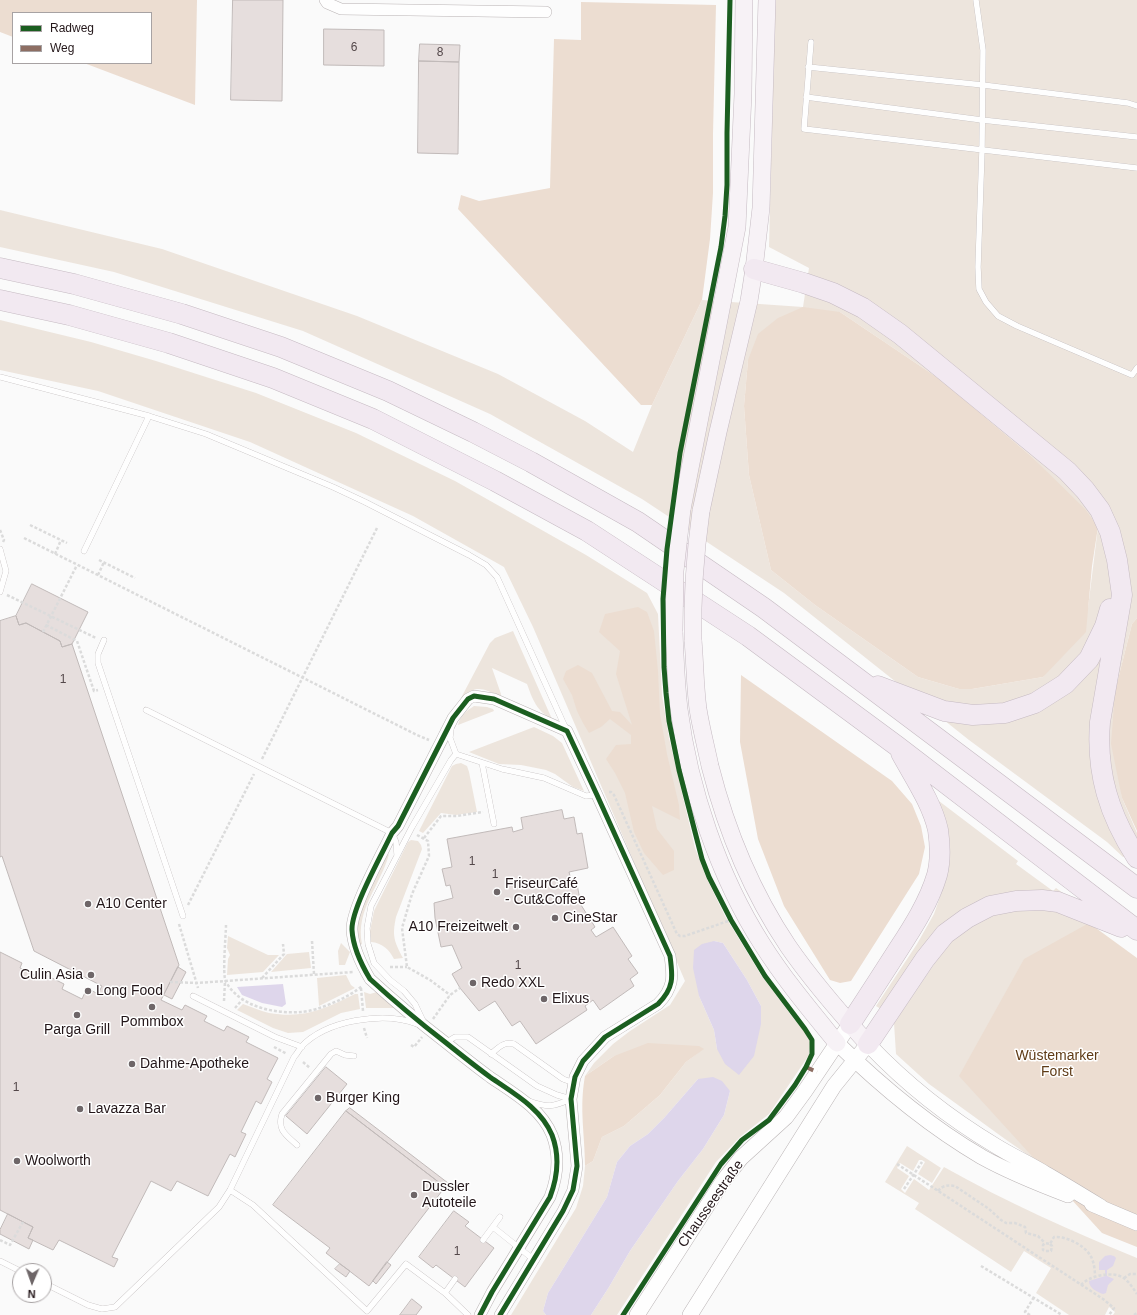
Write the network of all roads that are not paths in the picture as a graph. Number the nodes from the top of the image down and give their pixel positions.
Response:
1 (325, 0) edge
2 (744, 0) edge
3 (767, 0) edge
4 (976, 0) edge
5 (546, 12) dead end
6 (810, 42) dead end
7 (808, 67) junction
8 (983, 85) junction
9 (806, 96) junction
10 (1137, 106) edge
11 (982, 120) junction
12 (1137, 137) edge
13 (982, 150) junction
14 (1137, 168) edge
15 (731, 265) junction
16 (0, 268) edge
17 (754, 269) junction
18 (0, 300) edge
19 (1137, 368) edge
20 (0, 377) edge
21 (149, 416) junction
22 (0, 549) edge
23 (84, 551) dead end
24 (1117, 560) junction
25 (0, 592) edge
26 (104, 640) dead end
27 (856, 677) junction
28 (146, 710) dead end
29 (453, 718) junction
30 (567, 731) junction
31 (897, 746) junction
32 (456, 754) junction
33 (482, 763) junction
34 (597, 795) junction
35 (494, 824) dead end
36 (392, 833) junction
37 (397, 855) junction
38 (1137, 858) edge
39 (1137, 888) edge
40 (183, 916) road end
41 (1137, 932) edge
42 (193, 996) dead end
43 (850, 1024) junction
44 (425, 1032) junction
45 (445, 1042) junction
46 (837, 1043) junction
47 (868, 1044) junction
48 (302, 1047) junction
49 (491, 1054) junction
50 (354, 1056) dead end
51 (854, 1060) junction
52 (574, 1083) junction
53 (522, 1098) junction
54 (571, 1099) junction
55 (297, 1145) dead end
56 (230, 1190) junction
57 (1101, 1208) junction
58 (500, 1217) dead end
59 (1137, 1223) edge
60 (493, 1227) junction
61 (483, 1240) dead end
62 (519, 1248) junction
63 (533, 1259) junction
64 (0, 1261) edge
65 (12, 1267) edge
66 (455, 1279) dead end
67 (52, 1287) edge
68 (445, 1293) junction
69 (468, 1315) edge
70 (480, 1315) edge
71 (500, 1315) edge
72 (637, 1315) edge
73 (690, 1315) edge

1 - 5 street
2 - 15 main road
3 - 17 main road
4 - 8 lane
6 - 7 lane
7 - 8 lane
7 - 9 lane
8 - 10 lane
8 - 11 lane
9 - 11 lane
9 - 13 lane
11 - 12 lane
11 - 13 lane
13 - 14 lane
13 - 19 lane
15 - 17 main road
15 - 46 main road, bridge
16 - 27 highway
17 - 24 highway
17 - 43 main road, bridge
18 - 31 highway
20 - 21 lane
21 - 23 lane
21 - 30 lane
22 - 25 lane
24 - 27 highway
24 - 38 highway
26 - 40 lane
27 - 39 highway
28 - 36 lane
29 - 30 street
29 - 32 lane
29 - 36 street
30 - 34 street
31 - 41 highway
31 - 43 highway
32 - 33 lane
32 - 37 lane
33 - 34 lane
33 - 35 lane
34 - 52 street
36 - 37 lane
36 - 44 street
37 - 44 lane
41 - 47 highway
42 - 48 lane
43 - 46 street, Chausseestraße
43 - 47 main road
44 - 45 street
44 - 48 lane
45 - 49 lane
45 - 53 street
46 - 51 street
46 - 72 street, Chausseestraße
47 - 51 street
47 - 57 street
48 - 56 lane
49 - 52 lane
49 - 54 lane
50 - 55 lane
51 - 57 street
51 - 73 street
52 - 54 street
53 - 54 lane
53 - 62 street
54 - 63 street
56 - 67 lane
56 - 68 lane
57 - 59 street
58 - 60 lane
60 - 61 lane
60 - 62 lane
62 - 63 lane
62 - 70 street
63 - 71 street
64 - 65 lane
66 - 68 lane
68 - 69 lane

